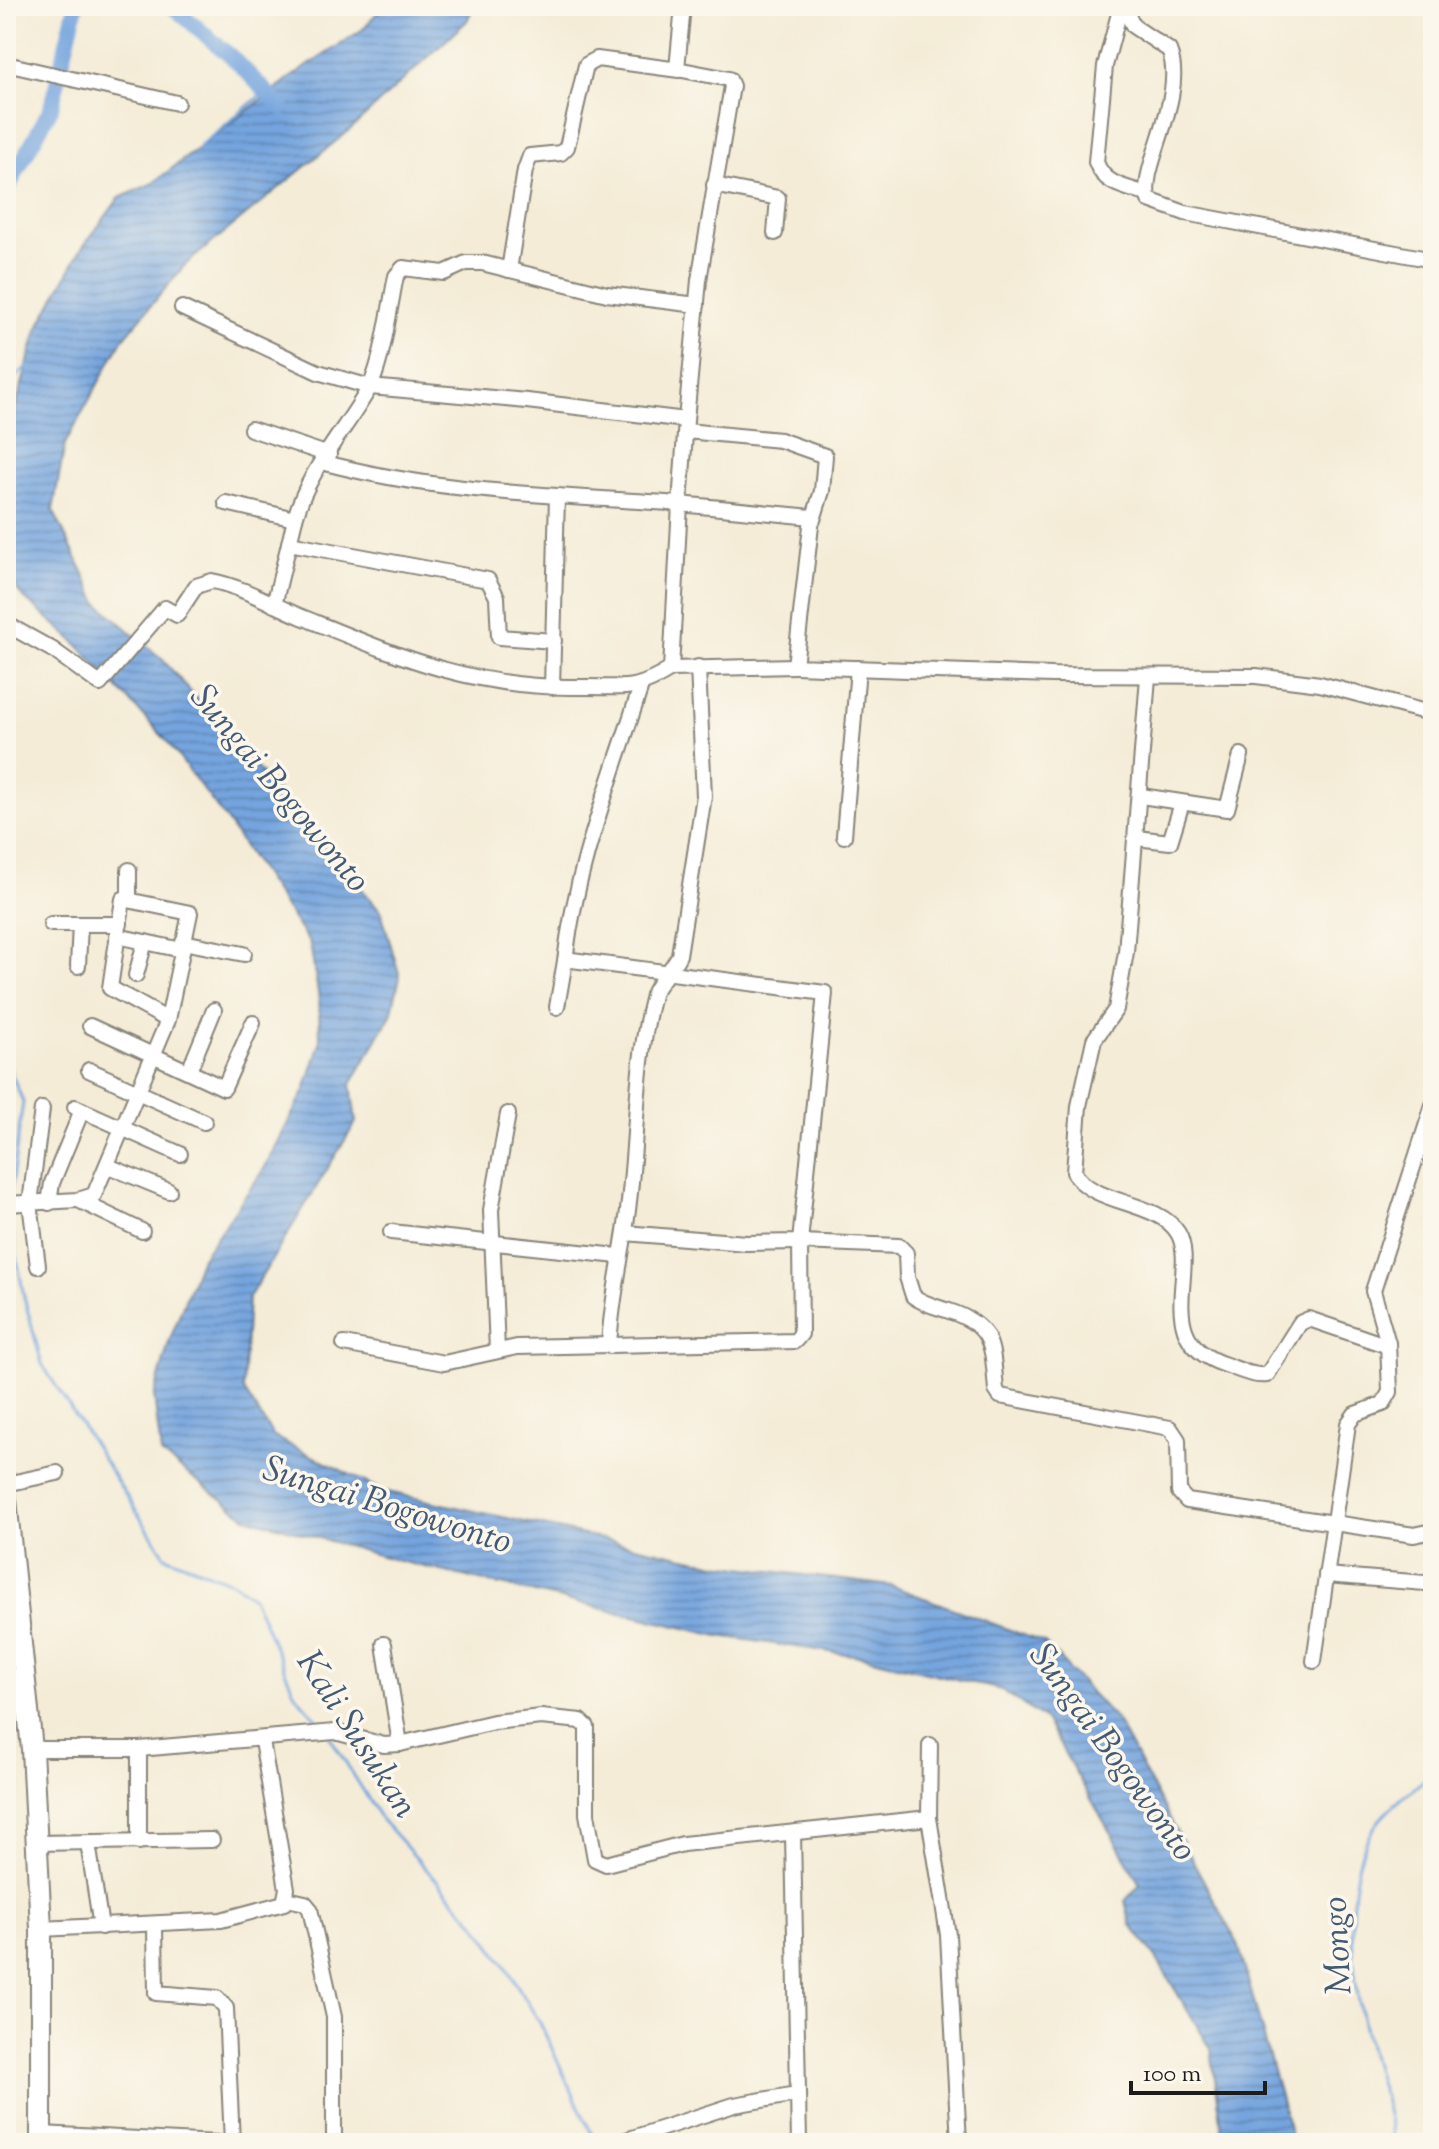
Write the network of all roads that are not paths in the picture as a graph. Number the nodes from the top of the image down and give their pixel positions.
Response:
1 (683, 6) edge
2 (1123, 6) edge
3 (6, 64) edge
4 (679, 70) junction
5 (177, 103) dead end
6 (714, 185) junction
7 (1147, 194) junction
8 (775, 233) dead end
9 (1433, 260) edge
10 (509, 270) junction
11 (697, 305) junction
12 (182, 308) dead end
13 (370, 387) junction
14 (686, 426) junction
15 (251, 429) dead end
16 (326, 458) junction
17 (557, 496) junction
18 (226, 503) dead end
19 (680, 504) junction
20 (295, 519) junction
21 (813, 520) junction
22 (289, 543) junction
23 (274, 605) junction
24 (6, 624) edge
25 (554, 641) junction
26 (795, 666) junction
27 (698, 667) junction
28 (858, 668) junction
29 (671, 669) junction
30 (1148, 677) junction
31 (641, 686) junction
32 (552, 687) junction
33 (1433, 714) edge
34 (1241, 755) dead end
35 (1141, 796) junction
36 (1182, 803) junction
37 (844, 836) dead end
38 (1137, 838) junction
39 (129, 870) dead end
40 (129, 900) junction
41 (51, 924) dead end
42 (80, 924) junction
43 (119, 930) junction
44 (145, 942) junction
45 (183, 946) junction
46 (244, 954) dead end
47 (565, 961) junction
48 (78, 966) dead end
49 (671, 974) junction
50 (136, 975) dead end
51 (557, 1007) dead end
52 (214, 1010) dead end
53 (168, 1020) junction
54 (253, 1023) dead end
55 (90, 1026) dead end
56 (155, 1055) junction
57 (89, 1070) dead end
58 (189, 1071) junction
59 (140, 1091) junction
60 (1433, 1105) edge
61 (42, 1109) dead end
62 (508, 1114) dead end
63 (204, 1122) dead end
64 (123, 1128) junction
65 (180, 1154) dead end
66 (108, 1166) junction
67 (169, 1191) dead end
68 (78, 1200) junction
69 (49, 1203) junction
70 (17, 1204) edge
71 (142, 1231) dead end
72 (391, 1232) dead end
73 (625, 1233) junction
74 (492, 1241) junction
75 (800, 1242) junction
76 (618, 1256) junction
77 (38, 1266) dead end
78 (344, 1344) dead end
79 (609, 1346) junction
80 (1388, 1346) junction
81 (497, 1350) junction
82 (57, 1473) dead end
83 (6, 1484) edge
84 (6, 1500) edge
85 (1333, 1523) junction
86 (1433, 1531) edge
87 (1326, 1575) junction
88 (1425, 1583) dead end
89 (384, 1644) dead end
90 (1314, 1661) dead end
91 (262, 1741) junction
92 (400, 1744) junction
93 (930, 1745) dead end
94 (32, 1749) junction
95 (139, 1749) junction
96 (929, 1818) junction
97 (793, 1834) junction
98 (212, 1840) dead end
99 (139, 1842) junction
100 (36, 1843) junction
101 (88, 1843) junction
102 (287, 1899) junction
103 (155, 1926) junction
104 (101, 1927) junction
105 (41, 1929) junction
106 (797, 2094) junction
107 (41, 2138) edge
108 (218, 2143) edge
109 (232, 2143) edge
110 (334, 2143) edge
111 (617, 2143) edge
112 (799, 2143) edge
113 (959, 2143) edge

1 - 4 street
2 - 7 street
2 - 7 street
3 - 5 street
4 - 6 street
4 - 10 street
6 - 8 street
6 - 11 street
7 - 9 street
10 - 11 street
10 - 13 street
11 - 14 street
12 - 13 street
13 - 14 street
13 - 16 street
14 - 19 street
14 - 21 street
15 - 16 street
16 - 17 street
16 - 20 street
17 - 19 street
17 - 25 street
18 - 20 street
19 - 21 street
19 - 29 street
20 - 22 street
21 - 26 street
22 - 23 street
22 - 25 street
23 - 24 street
23 - 32 street
25 - 32 street
26 - 27 street
26 - 28 street
27 - 29 street
27 - 49 street
28 - 30 street
28 - 37 street
29 - 31 street
30 - 33 street
30 - 35 street
31 - 32 street
31 - 47 street
34 - 36 street
35 - 36 street
35 - 38 street
36 - 38 street
38 - 80 street
39 - 40 street
40 - 43 street
40 - 45 street
41 - 42 street
42 - 43 street
42 - 48 street
43 - 44 street
43 - 53 street
44 - 45 street
44 - 50 street
45 - 46 street
45 - 53 street
47 - 49 street
47 - 51 street
49 - 73 street
49 - 75 street
52 - 58 street
53 - 56 street
54 - 58 street
55 - 56 street
56 - 58 street
56 - 59 street
57 - 59 street
59 - 63 street
59 - 64 street
60 - 80 street
61 - 70 street
62 - 74 street
64 - 65 street
64 - 66 street
64 - 69 street
66 - 67 street
66 - 68 street
68 - 69 street
68 - 71 street
69 - 70 street
70 - 77 street
72 - 74 street
73 - 75 street
73 - 76 street
74 - 76 street
74 - 81 street
75 - 79 street
75 - 85 street
76 - 79 street
78 - 81 street
79 - 81 street
80 - 85 street
82 - 83 street
84 - 94 highway
85 - 86 street
85 - 87 street
87 - 88 street
87 - 90 street
89 - 92 street
91 - 92 street
91 - 95 street
91 - 102 street
92 - 97 street
93 - 96 street
94 - 95 street
94 - 100 highway
95 - 99 street
96 - 97 street
96 - 113 street
97 - 106 street
98 - 99 street
99 - 101 street
100 - 101 street
100 - 105 highway
101 - 104 street
102 - 103 street
102 - 110 street
103 - 104 street
103 - 109 street
104 - 105 street
105 - 107 highway
106 - 111 street
106 - 112 street
107 - 108 street

